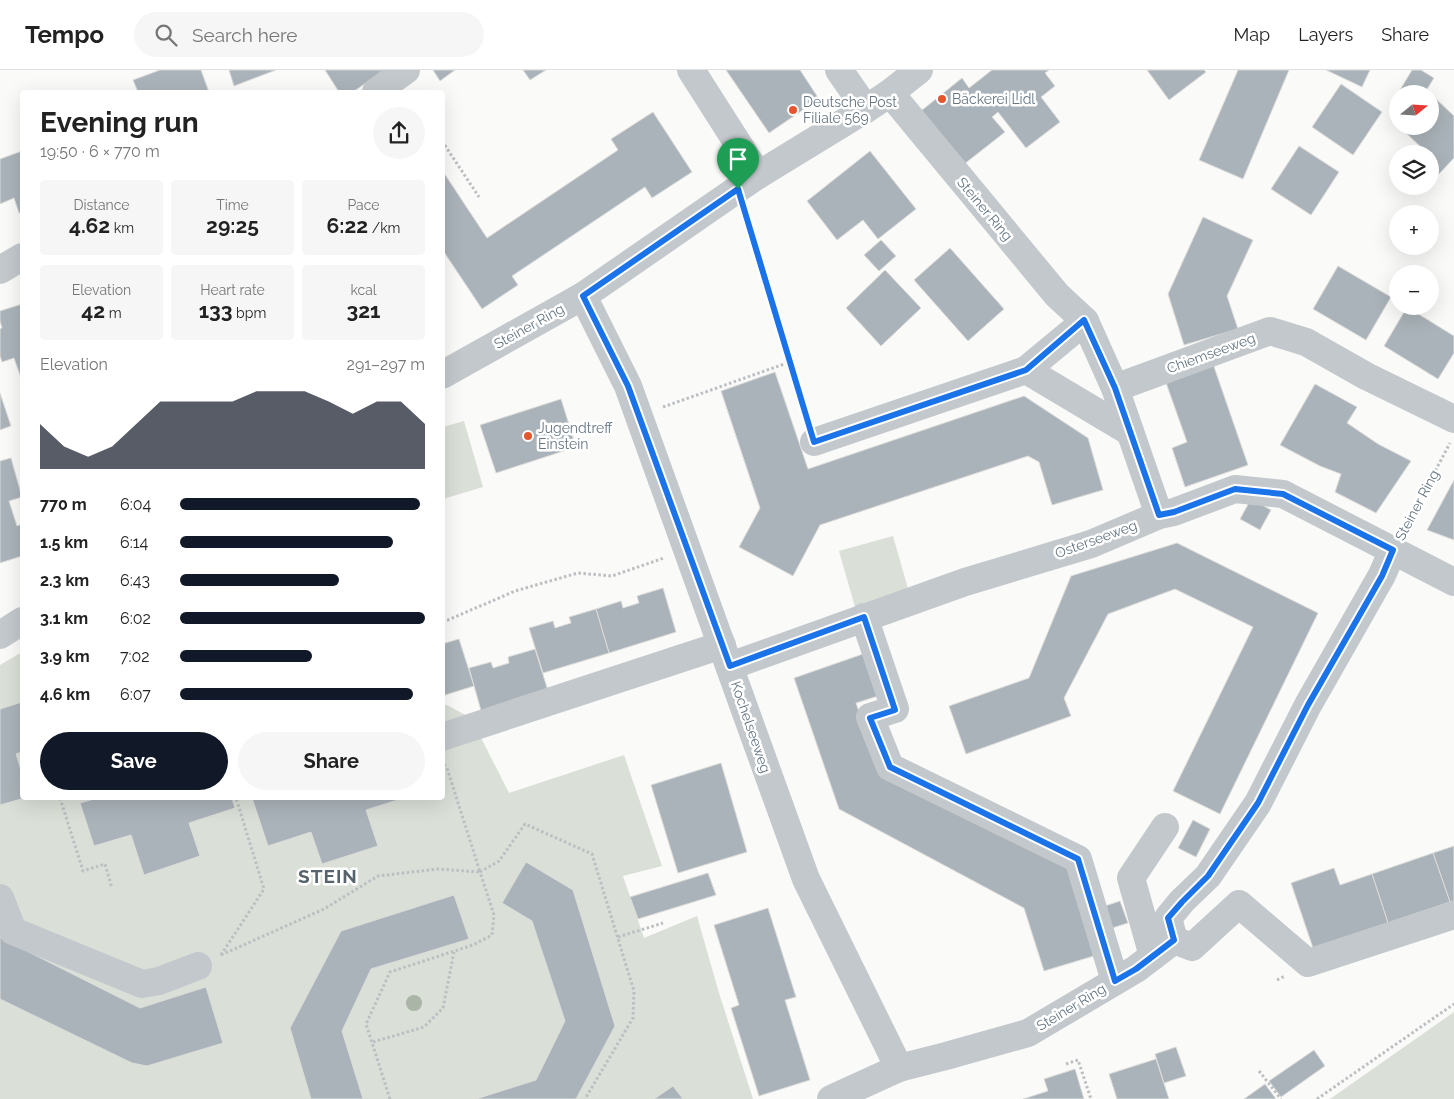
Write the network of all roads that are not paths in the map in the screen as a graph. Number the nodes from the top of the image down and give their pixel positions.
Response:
1 (406, 70) edge
2 (691, 70) edge
3 (839, 70) edge
4 (919, 70) edge
5 (379, 90) edge
6 (890, 93) junction
7 (866, 109) junction
8 (748, 182) junction
9 (20, 258) edge
10 (0, 270) edge
11 (583, 296) junction
12 (1084, 320) junction
13 (1026, 370) junction
14 (445, 373) edge
15 (1115, 388) junction
16 (1454, 419) edge
17 (1130, 432) junction
18 (814, 442) road end
19 (1159, 515) junction
20 (1393, 550) junction
21 (1454, 582) edge
22 (864, 617) junction
23 (20, 622) edge
24 (0, 635) edge
25 (726, 656) junction
26 (445, 736) edge
27 (1165, 827) dead end
28 (0, 898) edge
29 (1454, 915) edge
30 (1164, 948) junction
31 (209, 961) road end
32 (1115, 981) junction
33 (899, 1068) junction
34 (831, 1099) edge

1 - 5 street
2 - 8 street
3 - 7 street
4 - 6 street, Steiner Ring
6 - 7 street, Steiner Ring
6 - 12 street, Steiner Ring
7 - 8 street, Steiner Ring
8 - 11 street, Steiner Ring
9 - 10 street
11 - 14 street, Steiner Ring
11 - 25 street, Kochelseeweg
12 - 13 street
12 - 15 street
13 - 17 street
13 - 18 street
15 - 16 street, Chiemseeweg
15 - 17 street
17 - 19 street
19 - 20 street, Osterseeweg
19 - 22 street, Osterseeweg
20 - 21 street, Osterseeweg
20 - 30 street, Steiner Ring
22 - 25 street, Osterseeweg
22 - 32 street
23 - 24 street
25 - 26 street, Osterseeweg
25 - 33 street, Kochelseeweg
27 - 30 street
28 - 31 street
29 - 30 street
30 - 32 street, Steiner Ring
32 - 33 street, Steiner Ring
33 - 34 street, Steiner Ring

